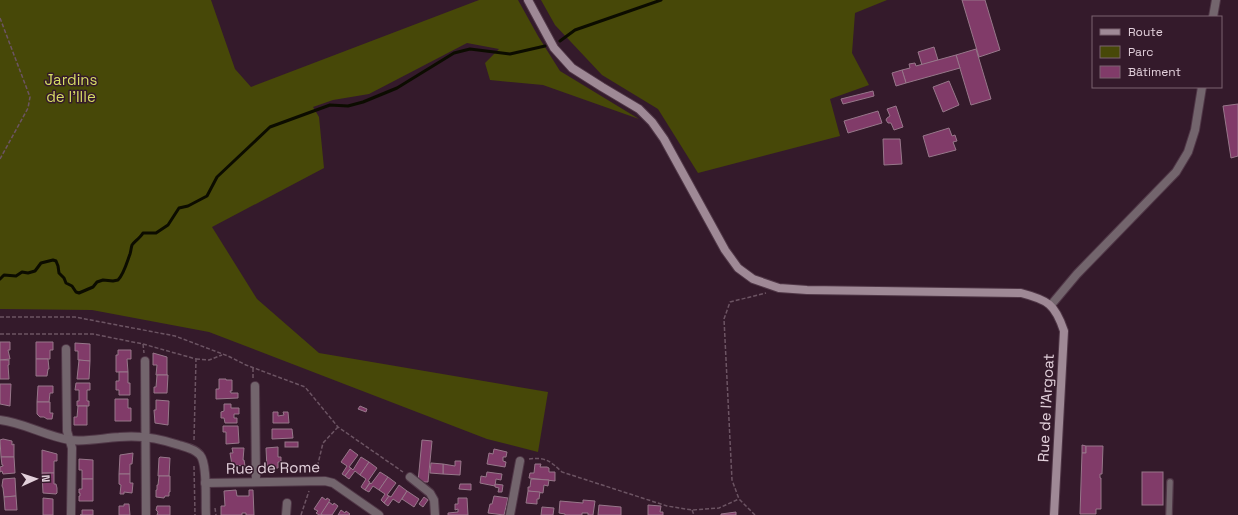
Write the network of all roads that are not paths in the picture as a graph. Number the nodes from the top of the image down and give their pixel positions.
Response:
1 (528, 0) edge
2 (1216, 0) edge
3 (1213, 16) edge
4 (1202, 88) edge
5 (1051, 305) junction
6 (66, 349) dead end
7 (145, 361) road end
8 (255, 386) dead end
9 (0, 420) edge
10 (146, 436) junction
11 (70, 440) junction
12 (520, 461) road end
13 (410, 477) road end
14 (256, 482) junction
15 (1170, 482) dead end
16 (205, 483) junction
17 (288, 503) dead end
18 (71, 515) edge
19 (146, 515) edge
20 (206, 515) edge
21 (286, 515) edge
22 (379, 515) edge
23 (435, 515) edge
24 (510, 515) edge
25 (1054, 515) edge
26 (1169, 515) edge

1 - 5 street
2 - 3 street
4 - 5 street
5 - 25 street, Rue de l'Argoat
6 - 11 street
7 - 10 street
8 - 14 street
9 - 11 street
10 - 11 street
10 - 16 street
10 - 19 street
11 - 18 street
12 - 24 street
13 - 23 street
14 - 16 street, Rue de Rome
14 - 22 street, Rue de Rome
15 - 26 lane
16 - 20 street
17 - 21 street

